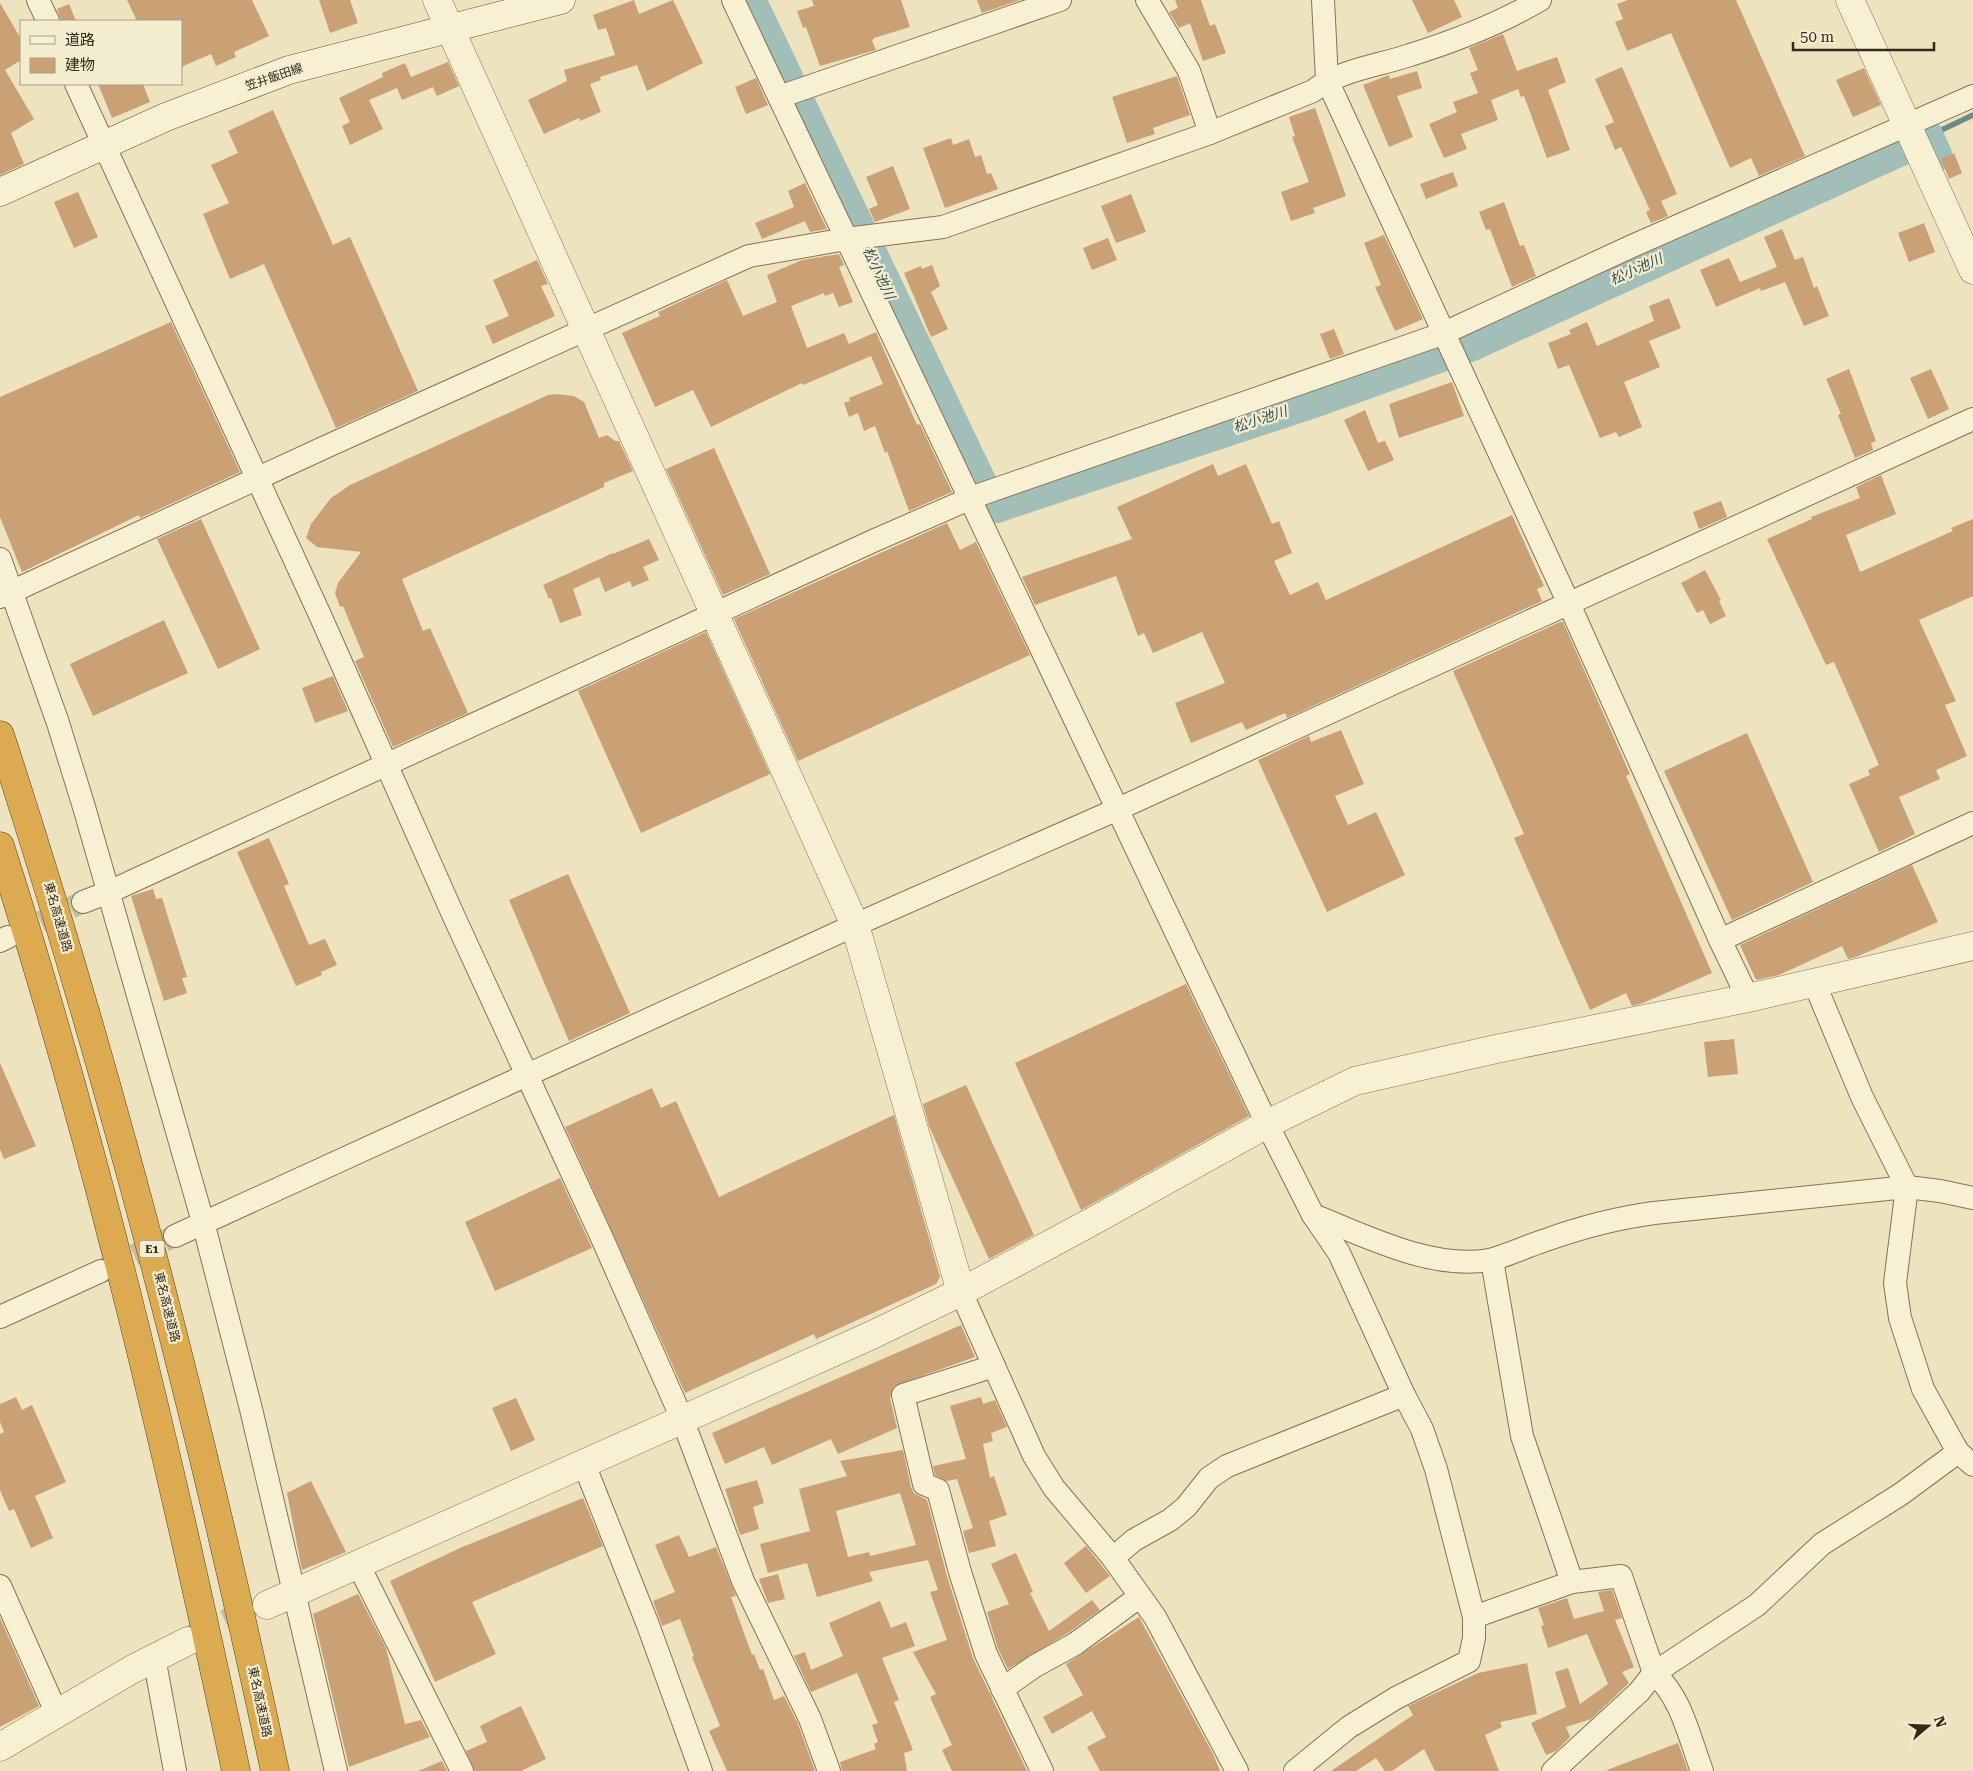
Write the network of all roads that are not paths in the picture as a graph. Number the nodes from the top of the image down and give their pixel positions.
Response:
1 (38, 0) edge
2 (437, 0) edge
3 (561, 0) edge
4 (733, 0) edge
5 (1060, 0) edge
6 (1147, 0) edge
7 (1323, 0) edge
8 (1540, 0) edge
9 (1850, 0) edge
10 (48, 20) edge
11 (450, 29) junction
12 (1326, 80) junction
13 (76, 85) edge
14 (1973, 96) edge
15 (780, 97) junction
16 (1210, 133) junction
17 (1911, 134) junction
18 (104, 146) junction
19 (0, 192) edge
20 (847, 239) junction
21 (1973, 270) edge
22 (587, 331) junction
23 (1443, 334) junction
24 (1973, 420) edge
25 (257, 480) junction
26 (981, 495) junction
27 (0, 559) edge
28 (6, 594) edge
29 (1568, 604) junction
30 (716, 615) junction
31 (0, 735) edge
32 (386, 765) junction
33 (1118, 809) junction
34 (1973, 823) edge
35 (0, 846) edge
36 (109, 892) junction
37 (83, 902) tunnel mouth
38 (855, 924) junction
39 (1720, 940) junction
40 (1973, 946) edge
41 (1814, 982) junction
42 (1748, 998) junction
43 (528, 1076) junction
44 (1267, 1124) junction
45 (1907, 1187) junction
46 (1973, 1198) edge
47 (1313, 1215) junction
48 (203, 1222) junction
49 (175, 1236) tunnel mouth
50 (1492, 1260) junction
51 (101, 1271) tunnel mouth
52 (961, 1292) junction
53 (0, 1317) edge
54 (994, 1366) junction
55 (1404, 1395) junction
56 (683, 1421) junction
57 (1965, 1458) edge
58 (584, 1464) junction
59 (1114, 1558) junction
60 (358, 1564) junction
61 (1572, 1582) junction
62 (0, 1586) edge
63 (294, 1593) junction
64 (1139, 1596) junction
65 (267, 1605) tunnel mouth
66 (1474, 1617) junction
67 (188, 1641) tunnel mouth
68 (154, 1657) junction
69 (1654, 1673) junction
70 (1002, 1689) junction
71 (57, 1714) junction
72 (0, 1747) edge
73 (175, 1771) edge
74 (236, 1771) edge
75 (274, 1771) edge
76 (336, 1771) edge
77 (462, 1771) edge
78 (702, 1771) edge
79 (829, 1771) edge
80 (1042, 1771) edge
81 (1237, 1771) edge
82 (1295, 1771) edge
83 (1553, 1771) edge
84 (1702, 1771) edge

1 - 10 street
2 - 11 street
3 - 11 street, 笠井飯田線
4 - 15 street
5 - 15 street
6 - 16 street
7 - 12 street
8 - 12 street
9 - 17 street
11 - 18 street, 笠井飯田線
11 - 22 street
12 - 16 street
12 - 23 street
13 - 18 street
14 - 17 street
15 - 20 street
16 - 20 street
17 - 21 street
17 - 23 street
18 - 19 street, 笠井飯田線
18 - 25 street
20 - 22 street
20 - 26 street
22 - 25 street
22 - 30 street
23 - 26 street
23 - 29 street
24 - 29 street
25 - 28 street
25 - 32 street
26 - 30 street
26 - 33 street
27 - 28 street
28 - 36 street
29 - 33 street
29 - 39 street
30 - 32 street
30 - 38 street
31 - 75 highway, 東名高速道路 / E1
32 - 36 street
32 - 43 street
33 - 38 street
33 - 44 street
34 - 39 street
35 - 74 highway
36 - 37 street
36 - 48 street
38 - 43 street
38 - 52 street
39 - 42 street
40 - 41 street
41 - 42 street
41 - 45 street
42 - 44 street
43 - 48 street
43 - 56 street
44 - 47 street
44 - 52 street
45 - 46 street
45 - 50 street
45 - 57 street
47 - 50 street
47 - 55 street
48 - 49 street
48 - 63 street
50 - 61 street
51 - 53 street
52 - 54 street
52 - 56 street
54 - 59 street
54 - 70 street
55 - 59 street
55 - 66 street
56 - 58 street
56 - 79 street
57 - 69 street
58 - 60 street
58 - 78 street
59 - 64 street
60 - 63 street
60 - 77 street
61 - 66 street
61 - 69 street
62 - 71 street
63 - 65 street
63 - 76 street
64 - 70 street
64 - 81 street
66 - 82 street
67 - 68 street
68 - 71 street
68 - 73 street
69 - 83 street
69 - 84 street
70 - 80 street
71 - 72 street

